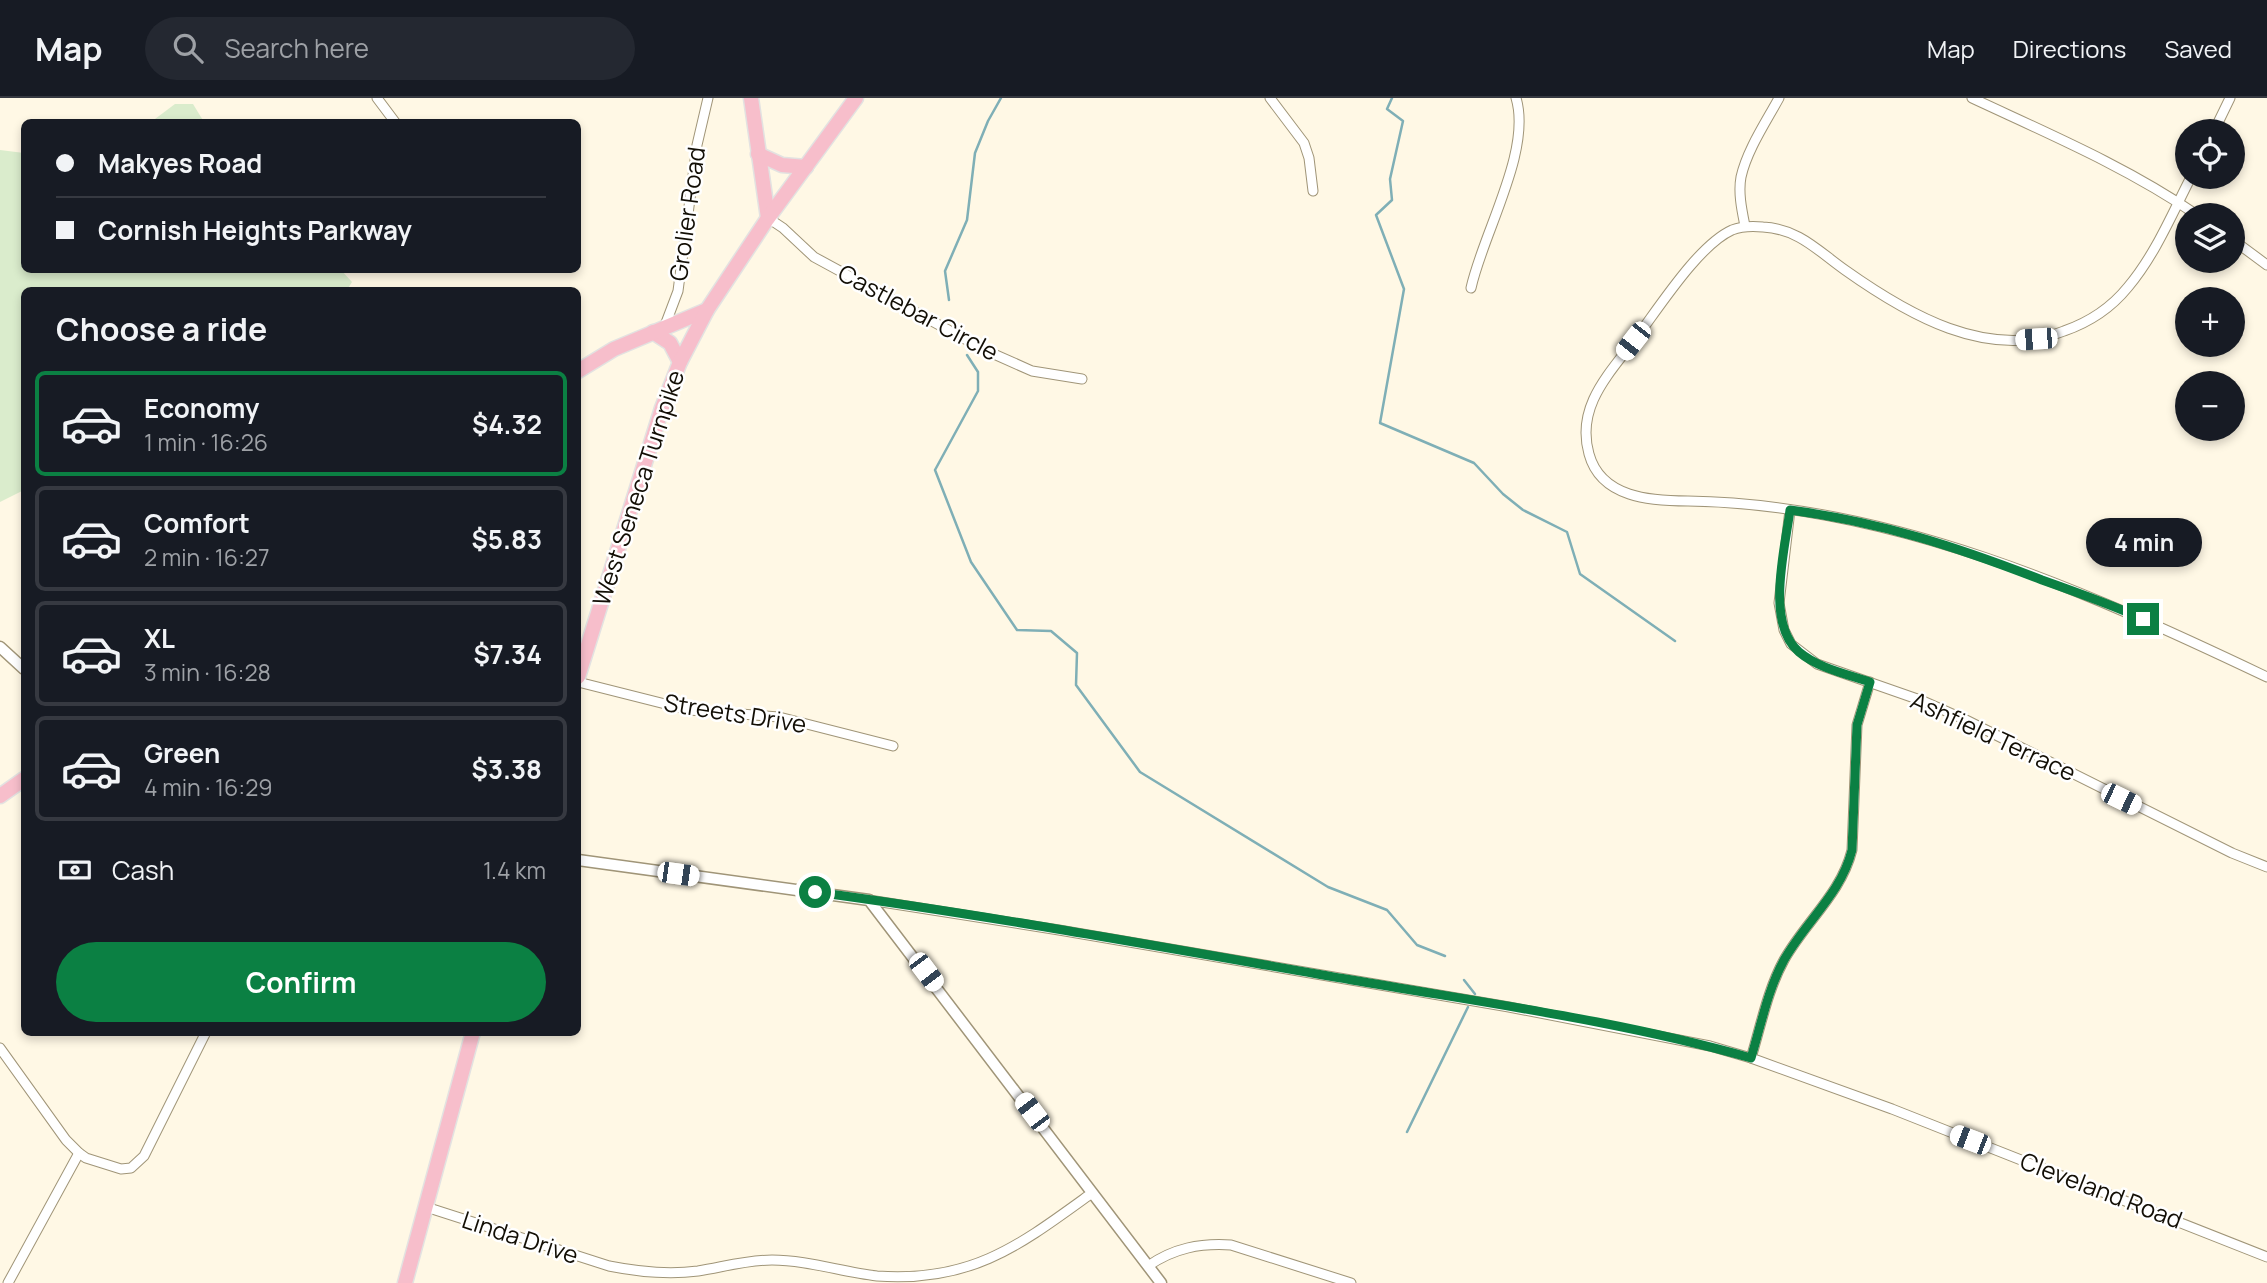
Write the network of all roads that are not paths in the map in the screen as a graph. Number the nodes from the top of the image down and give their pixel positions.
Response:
1 (376, 98) edge
2 (708, 98) edge
3 (751, 98) edge
4 (856, 98) edge
5 (1270, 98) edge
6 (1516, 98) edge
7 (1779, 98) edge
8 (1972, 98) edge
9 (2230, 98) edge
10 (393, 119) edge
11 (2220, 119) edge
12 (758, 154) junction
13 (806, 167) junction
14 (2185, 189) edge
15 (1313, 191) dead end
16 (2178, 202) junction
17 (768, 218) junction
18 (1745, 226) junction
19 (2245, 249) edge
20 (2267, 265) edge
21 (1471, 288) dead end
22 (707, 310) junction
23 (658, 330) junction
24 (680, 362) junction
25 (581, 369) edge
26 (1082, 379) dead end
27 (1790, 510) junction
28 (0, 647) edge
29 (21, 666) edge
30 (581, 667) edge
31 (2267, 677) edge
32 (1870, 682) junction
33 (581, 683) edge
34 (893, 746) dead end
35 (21, 781) edge
36 (0, 796) edge
37 (581, 860) edge
38 (2267, 867) edge
39 (869, 900) junction
40 (204, 1036) edge
41 (472, 1036) edge
42 (0, 1048) edge
43 (1751, 1058) junction
44 (79, 1153) junction
45 (1092, 1193) junction
46 (426, 1207) junction
47 (2267, 1257) edge
48 (1148, 1266) junction
49 (8, 1283) edge
50 (405, 1283) edge
51 (1161, 1283) edge
52 (1351, 1283) edge

1 - 10 street
2 - 23 street, Grolier Road
3 - 12 main road
4 - 13 main road, West Seneca Turnpike
5 - 15 street
6 - 21 street
7 - 18 street
8 - 16 street
9 - 11 street
12 - 13 main road
12 - 17 main road
13 - 17 main road, West Seneca Turnpike
14 - 16 street
16 - 18 street
17 - 22 main road, West Seneca Turnpike
17 - 26 street, Castlebar Circle
18 - 27 street
19 - 20 street
22 - 23 main road
22 - 24 main road, West Seneca Turnpike
23 - 24 main road
23 - 25 main road
24 - 30 main road, West Seneca Turnpike
27 - 31 street
27 - 32 street, Ashfield Terrace
28 - 29 street
32 - 38 street, Ashfield Terrace
32 - 43 street
33 - 34 street, Streets Drive
35 - 36 main road
37 - 39 street
39 - 43 street, Cleveland Road
39 - 45 street
40 - 44 street
41 - 46 main road
42 - 44 street
43 - 47 street, Cleveland Road
44 - 49 street
45 - 46 street, Linda Drive
45 - 48 street
46 - 50 main road
48 - 51 street
48 - 52 street

